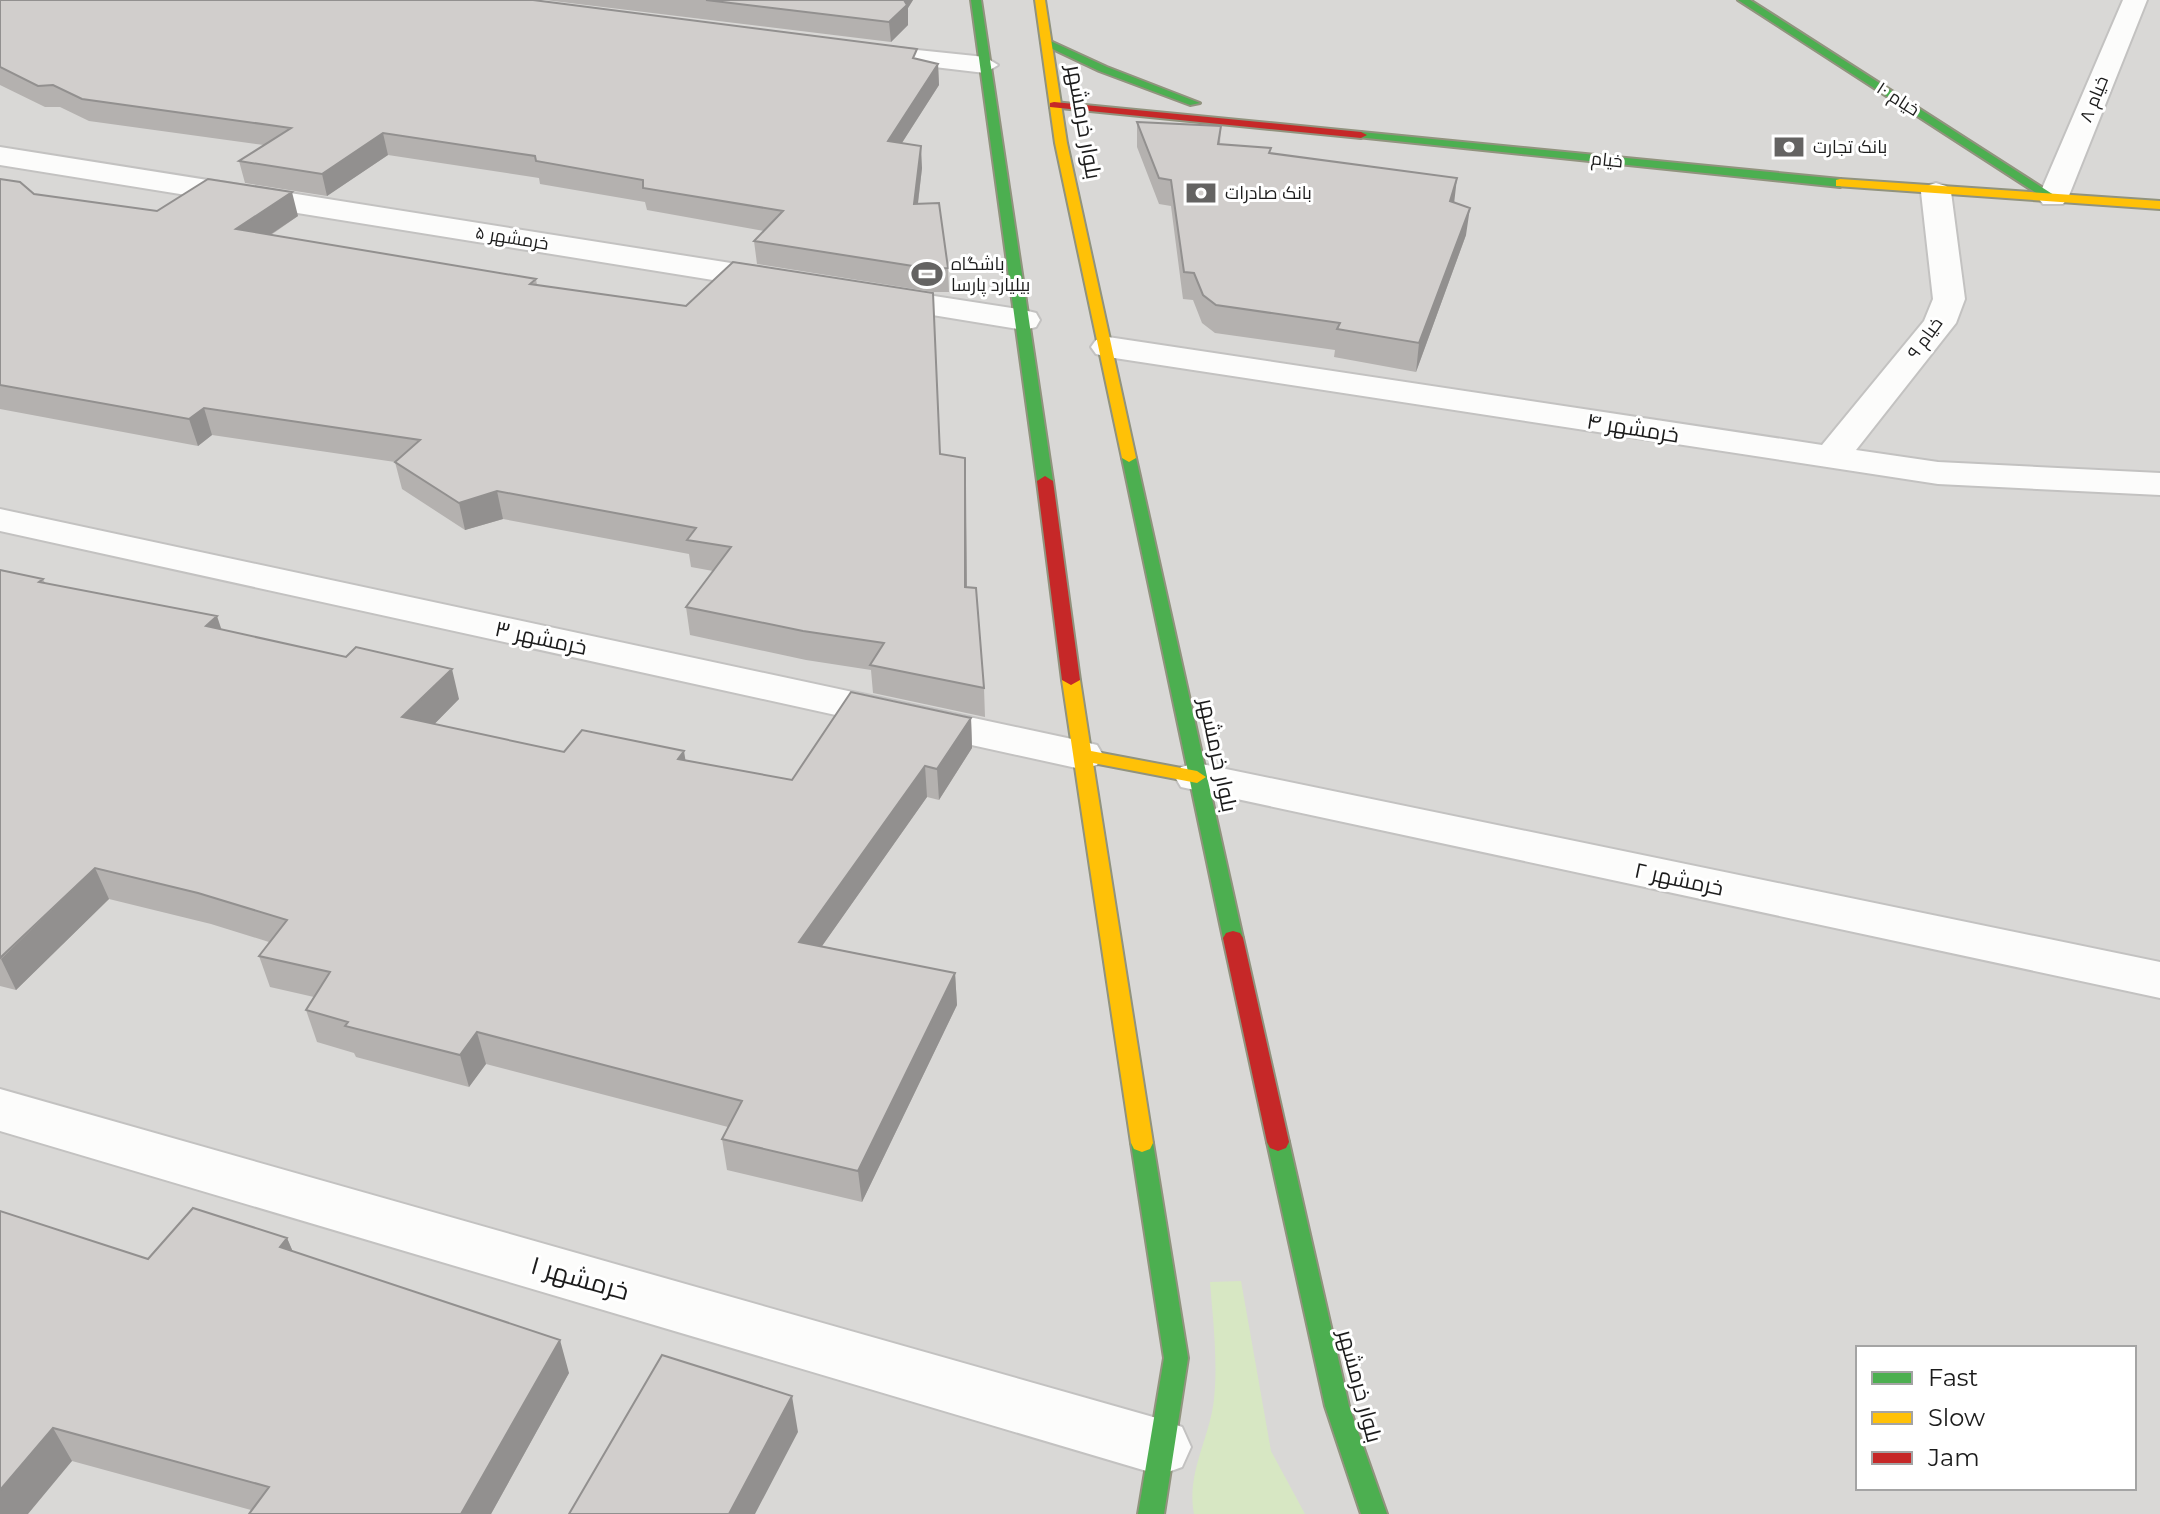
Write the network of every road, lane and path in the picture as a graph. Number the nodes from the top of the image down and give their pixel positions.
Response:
1 (976, 0) edge
2 (1040, 0) edge
3 (1743, 0) edge
4 (2134, 3) edge
5 (2160, 7) edge
6 (1046, 42) junction
7 (841, 50) edge
8 (985, 65) junction
9 (1054, 105) junction
10 (1261, 126) junction
11 (0, 156) edge
12 (1936, 192) junction
13 (2053, 198) junction
14 (2160, 205) edge
15 (811, 286) edge
16 (842, 291) edge
17 (1024, 320) junction
18 (1108, 347) junction
19 (1830, 458) junction
20 (2160, 484) edge
21 (0, 520) edge
22 (1081, 755) junction
23 (1197, 777) junction
24 (2160, 980) edge
25 (0, 1110) edge
26 (1160, 1447) junction
27 (1151, 1514) edge
28 (1374, 1514) edge

1 - 8 main road
2 - 6 main road, بلوار خرمشهر
3 - 13 main road, خیام ۱۰
4 - 5 street
4 - 13 street, خیام ۸
6 - 9 main road, بلوار خرمشهر
6 - 10 main road
7 - 8 street
8 - 17 main road
9 - 10 main road, خیام
9 - 18 main road, بلوار خرمشهر
10 - 12 main road, خیام
11 - 15 street, خرمشهر ۵
12 - 13 main road, خیام
12 - 19 street, خیام ۹
13 - 14 main road, خیام
16 - 17 street
17 - 22 main road
18 - 19 street, خرمشهر ۴
18 - 23 main road, بلوار خرمشهر
19 - 20 street, خرمشهر ۴
21 - 22 street, خرمشهر ۳
22 - 23 main road
22 - 26 main road
23 - 24 street, خرمشهر ۲
23 - 28 main road, بلوار خرمشهر
25 - 26 street, خرمشهر ۱
26 - 27 main road

